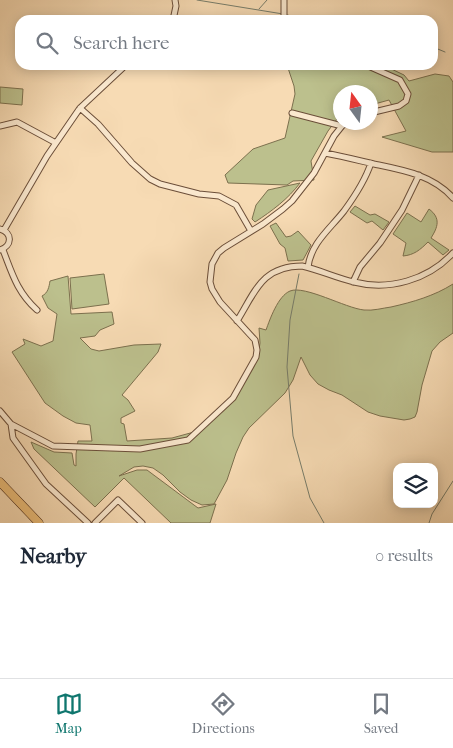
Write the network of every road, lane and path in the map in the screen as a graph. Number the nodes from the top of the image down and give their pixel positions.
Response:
1 (175, 0) edge
2 (284, 0) edge
3 (174, 15) edge
4 (284, 15) edge
5 (121, 70) edge
6 (377, 70) edge
7 (80, 108) junction
8 (378, 111) edge
9 (292, 113) dead end
10 (333, 122) edge
11 (0, 126) edge
12 (339, 130) edge
13 (56, 143) junction
14 (325, 153) junction
15 (371, 163) junction
16 (419, 175) junction
17 (453, 198) edge
18 (2, 230) edge
19 (251, 231) junction
20 (1, 250) edge
21 (453, 253) edge
22 (308, 267) junction
23 (353, 282) junction
24 (37, 310) dead end
25 (238, 321) junction
26 (0, 411) edge
27 (11, 424) junction
28 (0, 482) edge
29 (39, 523) edge
30 (88, 523) edge
31 (96, 523) edge
32 (142, 523) edge

1 - 3 street
2 - 4 street
5 - 7 street
6 - 8 street
7 - 13 street
7 - 19 street
9 - 10 street
11 - 13 street
12 - 14 street
13 - 18 street
14 - 15 street
14 - 19 street
15 - 16 street
15 - 22 street
16 - 17 street
16 - 23 street
18 - 20 street
19 - 25 street
20 - 24 street
21 - 23 street
22 - 23 street
22 - 25 street
25 - 27 street
26 - 27 street
27 - 30 street
28 - 29 highway
31 - 32 street

